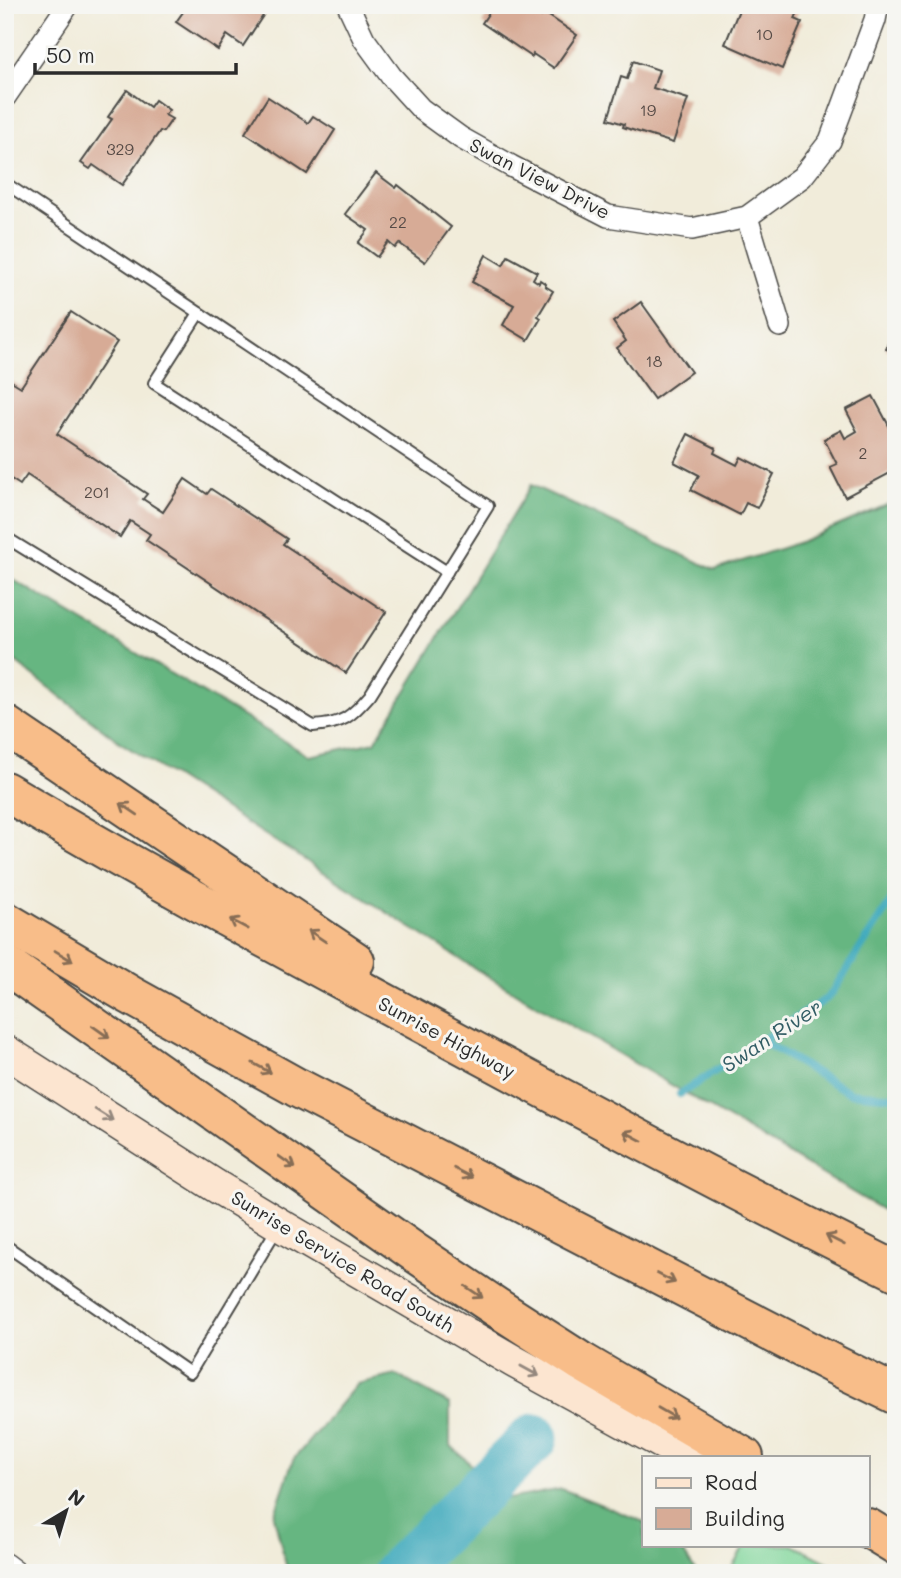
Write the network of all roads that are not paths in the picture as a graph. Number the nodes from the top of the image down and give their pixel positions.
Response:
1 (68, 5) edge
2 (348, 5) edge
3 (878, 5) edge
4 (5, 97) edge
5 (5, 183) edge
6 (747, 217) junction
7 (199, 313) junction
8 (780, 326) dead end
9 (5, 537) edge
10 (447, 572) junction
11 (5, 725) edge
12 (5, 791) edge
13 (5, 921) edge
14 (5, 964) edge
15 (5, 1051) edge
16 (514, 1073) junction
17 (280, 1225) junction
18 (5, 1245) edge
19 (896, 1271) edge
20 (896, 1395) edge
21 (686, 1456) edge
22 (742, 1456) edge
23 (870, 1529) edge
24 (896, 1545) edge
25 (861, 1546) edge
26 (896, 1563) edge
27 (5, 1564) edge
28 (17, 1573) edge

1 - 4 street
2 - 6 street, Swan View Drive
3 - 6 street, Swan View Drive
5 - 7 lane
6 - 8 street
7 - 10 lane
7 - 10 lane
9 - 10 lane
16 -> 11 highway
16 -> 12 highway, Sunrise Highway
13 -> 20 highway
14 -> 22 highway
15 -> 17 main road, Sunrise Service Road South
19 -> 16 highway, Sunrise Highway
17 - 18 lane
17 -> 21 main road, Sunrise Service Road South
23 - 24 highway
25 - 26 main road
27 - 28 street

